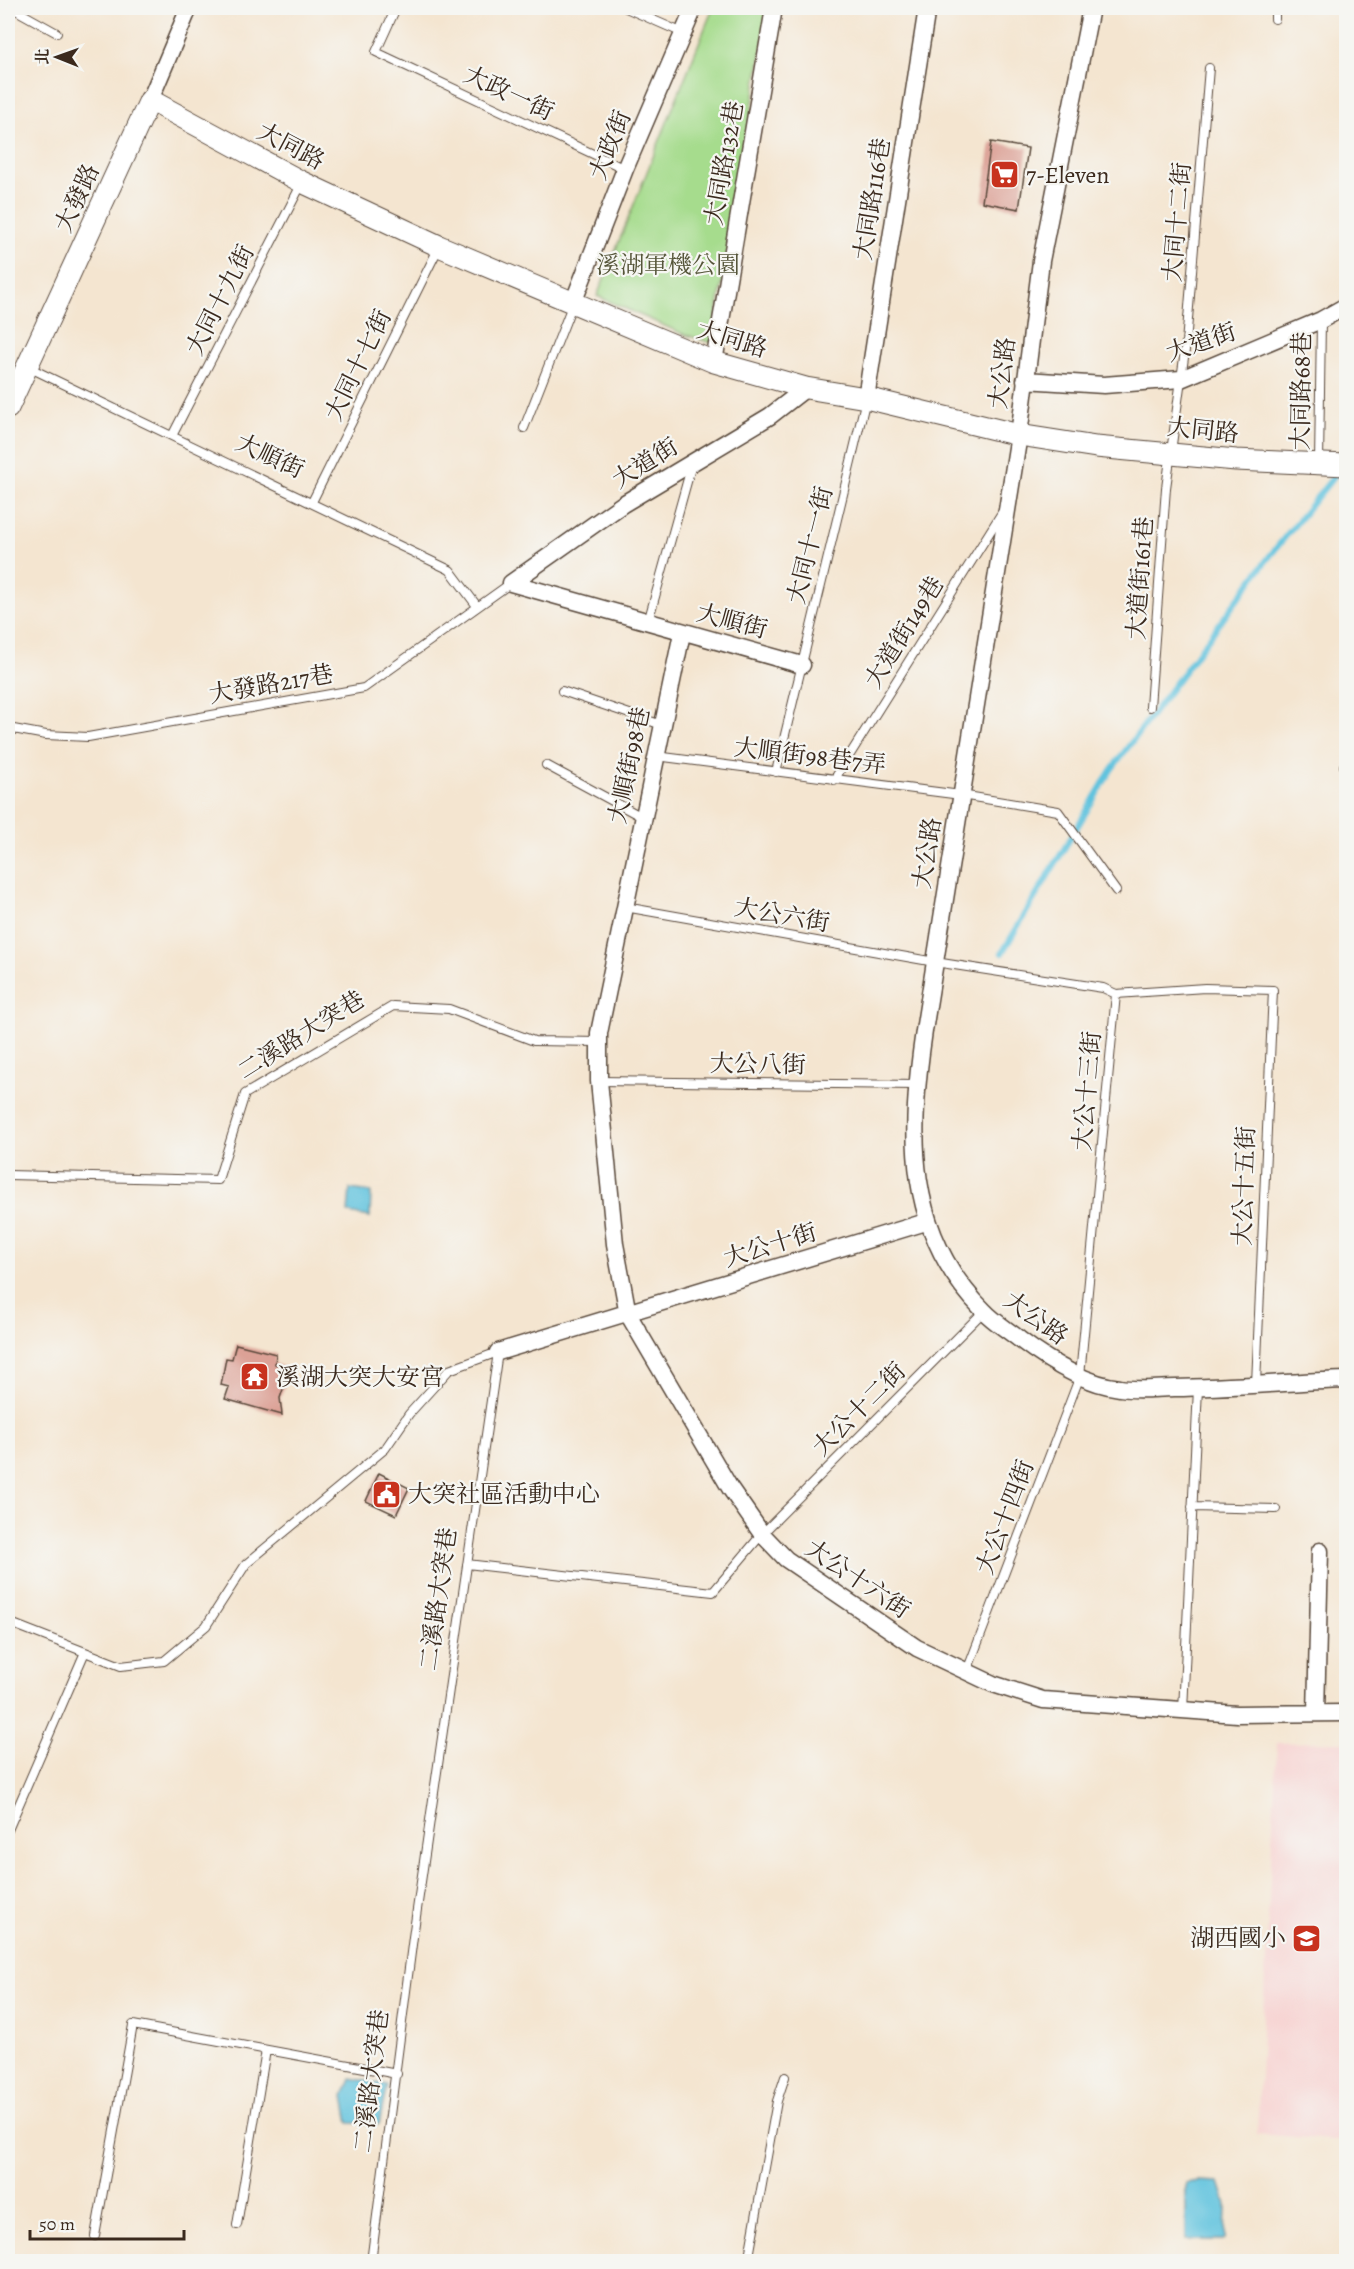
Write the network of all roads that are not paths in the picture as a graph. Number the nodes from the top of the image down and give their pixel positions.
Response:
1 (12, 8) edge
2 (189, 8) edge
3 (396, 8) edge
4 (626, 8) edge
5 (694, 8) edge
6 (774, 8) edge
7 (927, 8) edge
8 (1091, 8) edge
9 (1275, 8) edge
10 (1275, 19) dead end
11 (57, 33) dead end
12 (683, 33) junction
13 (1209, 68) dead end
14 (150, 100) junction
15 (625, 169) junction
16 (302, 182) junction
17 (439, 246) junction
18 (573, 303) junction
19 (1347, 306) edge
20 (1321, 320) junction
21 (714, 362) junction
22 (28, 367) junction
23 (1182, 379) junction
24 (1025, 380) junction
25 (806, 388) junction
26 (866, 398) junction
27 (8, 408) edge
28 (524, 428) dead end
29 (1018, 435) junction
30 (172, 436) junction
31 (1169, 453) junction
32 (692, 461) junction
33 (1333, 464) edge
34 (312, 502) junction
35 (1006, 504) junction
36 (511, 583) junction
37 (477, 606) junction
38 (648, 623) junction
39 (682, 633) junction
40 (802, 665) junction
41 (562, 691) dead end
42 (1150, 707) dead end
43 (662, 725) junction
44 (8, 728) edge
45 (655, 756) junction
46 (546, 765) dead end
47 (776, 772) junction
48 (834, 780) junction
49 (961, 795) junction
50 (642, 817) junction
51 (1116, 891) dead end
52 (623, 906) junction
53 (935, 962) junction
54 (1116, 994) junction
55 (599, 1042) junction
56 (599, 1081) junction
57 (916, 1085) junction
58 (8, 1175) edge
59 (926, 1222) junction
60 (984, 1311) junction
61 (628, 1314) junction
62 (498, 1352) junction
63 (1080, 1376) junction
64 (1347, 1380) edge
65 (1256, 1384) junction
66 (1198, 1388) junction
67 (1192, 1507) junction
68 (1276, 1509) dead end
69 (762, 1533) junction
70 (1320, 1551) dead end
71 (467, 1564) junction
72 (8, 1622) edge
73 (86, 1652) junction
74 (967, 1671) junction
75 (1183, 1711) junction
76 (1316, 1713) junction
77 (1347, 1713) edge
78 (10, 1816) edge
79 (8, 1830) edge
80 (266, 2050) junction
81 (397, 2074) junction
82 (785, 2077) dead end
83 (237, 2225) dead end
84 (95, 2236) dead end
85 (371, 2262) edge
86 (748, 2262) edge

1 - 11 lane
2 - 14 street, 大發路
3 - 15 lane, 大政一街
4 - 12 lane
5 - 12 street, 大政街
6 - 21 street, 大同路132巷
7 - 26 street, 大同路116巷
8 - 24 street, 大公路
9 - 10 lane
12 - 15 street, 大政街
13 - 23 lane, 大同十二街
14 - 16 street, 大同路
14 - 22 street, 大發路
15 - 18 street, 大政街
16 - 17 street, 大同路
16 - 30 lane, 大同十九街
17 - 18 street, 大同路
17 - 34 lane, 大同十七街
18 - 21 street, 大同路
18 - 28 lane
19 - 20 street, 大道街
20 - 23 street, 大道街
20 - 33 lane, 大同路68巷
21 - 25 street, 大同路
22 - 27 street, 大發路
22 - 30 lane, 大順街
23 - 24 street, 大道街
23 - 31 lane, 大同十二街
24 - 29 street, 大公路
25 - 26 street, 大同路
25 - 32 street, 大道街
26 - 29 street, 大同路
26 - 40 lane, 大同十一街
29 - 31 street, 大同路
29 - 35 street, 大公路
30 - 34 lane, 大順街
31 - 33 street, 大同路
31 - 42 lane, 大道街161巷
32 - 36 street, 大道街
32 - 38 lane
34 - 37 lane, 大順街
35 - 48 lane, 大道街149巷
35 - 49 street, 大公路
36 - 37 lane, 大發路217巷
36 - 38 street, 大順街
37 - 44 lane, 大發路217巷
38 - 39 street, 大順街
39 - 40 street, 大順街
39 - 43 street, 大順街98巷
40 - 47 lane, 大同十一街
41 - 43 lane
43 - 45 street, 大順街98巷
45 - 47 lane, 大順街98巷7弄
45 - 50 street, 大順街98巷
46 - 50 lane
47 - 48 lane, 大順街98巷7弄
48 - 49 lane, 大順街98巷7弄
49 - 51 lane, 大順街98巷7弄
49 - 53 street, 大公路
50 - 52 street, 大順街98巷
52 - 53 lane, 大公六街
52 - 55 street
53 - 54 lane
53 - 57 street, 大公路
54 - 63 lane, 大公十三街
54 - 65 lane, 大公十五街
55 - 56 street
55 - 58 lane, 二溪路大突巷
56 - 57 lane, 大公八街
56 - 61 street
57 - 59 street, 大公路
59 - 60 street, 大公路
59 - 61 street, 大公十街
60 - 63 street, 大公路
60 - 69 lane, 大公十二街
61 - 62 street, 大公十街
61 - 69 street, 大公十六街
62 - 71 lane, 二溪路大突巷
62 - 73 lane
63 - 66 street, 大公路
63 - 74 lane, 大公十四街
64 - 65 street, 大公路
65 - 66 street, 大公路
66 - 67 lane
67 - 68 lane
67 - 75 lane
69 - 71 lane, 大公十二街
69 - 74 street, 大公十六街
70 - 76 street
71 - 81 lane, 二溪路大突巷
72 - 73 lane
73 - 78 lane
74 - 75 street, 大公十六街
75 - 76 street, 大公十六街
76 - 77 street, 大公十六街
78 - 79 lane
80 - 81 lane
80 - 83 lane
80 - 84 lane
81 - 85 lane, 二溪路大突巷
82 - 86 lane

